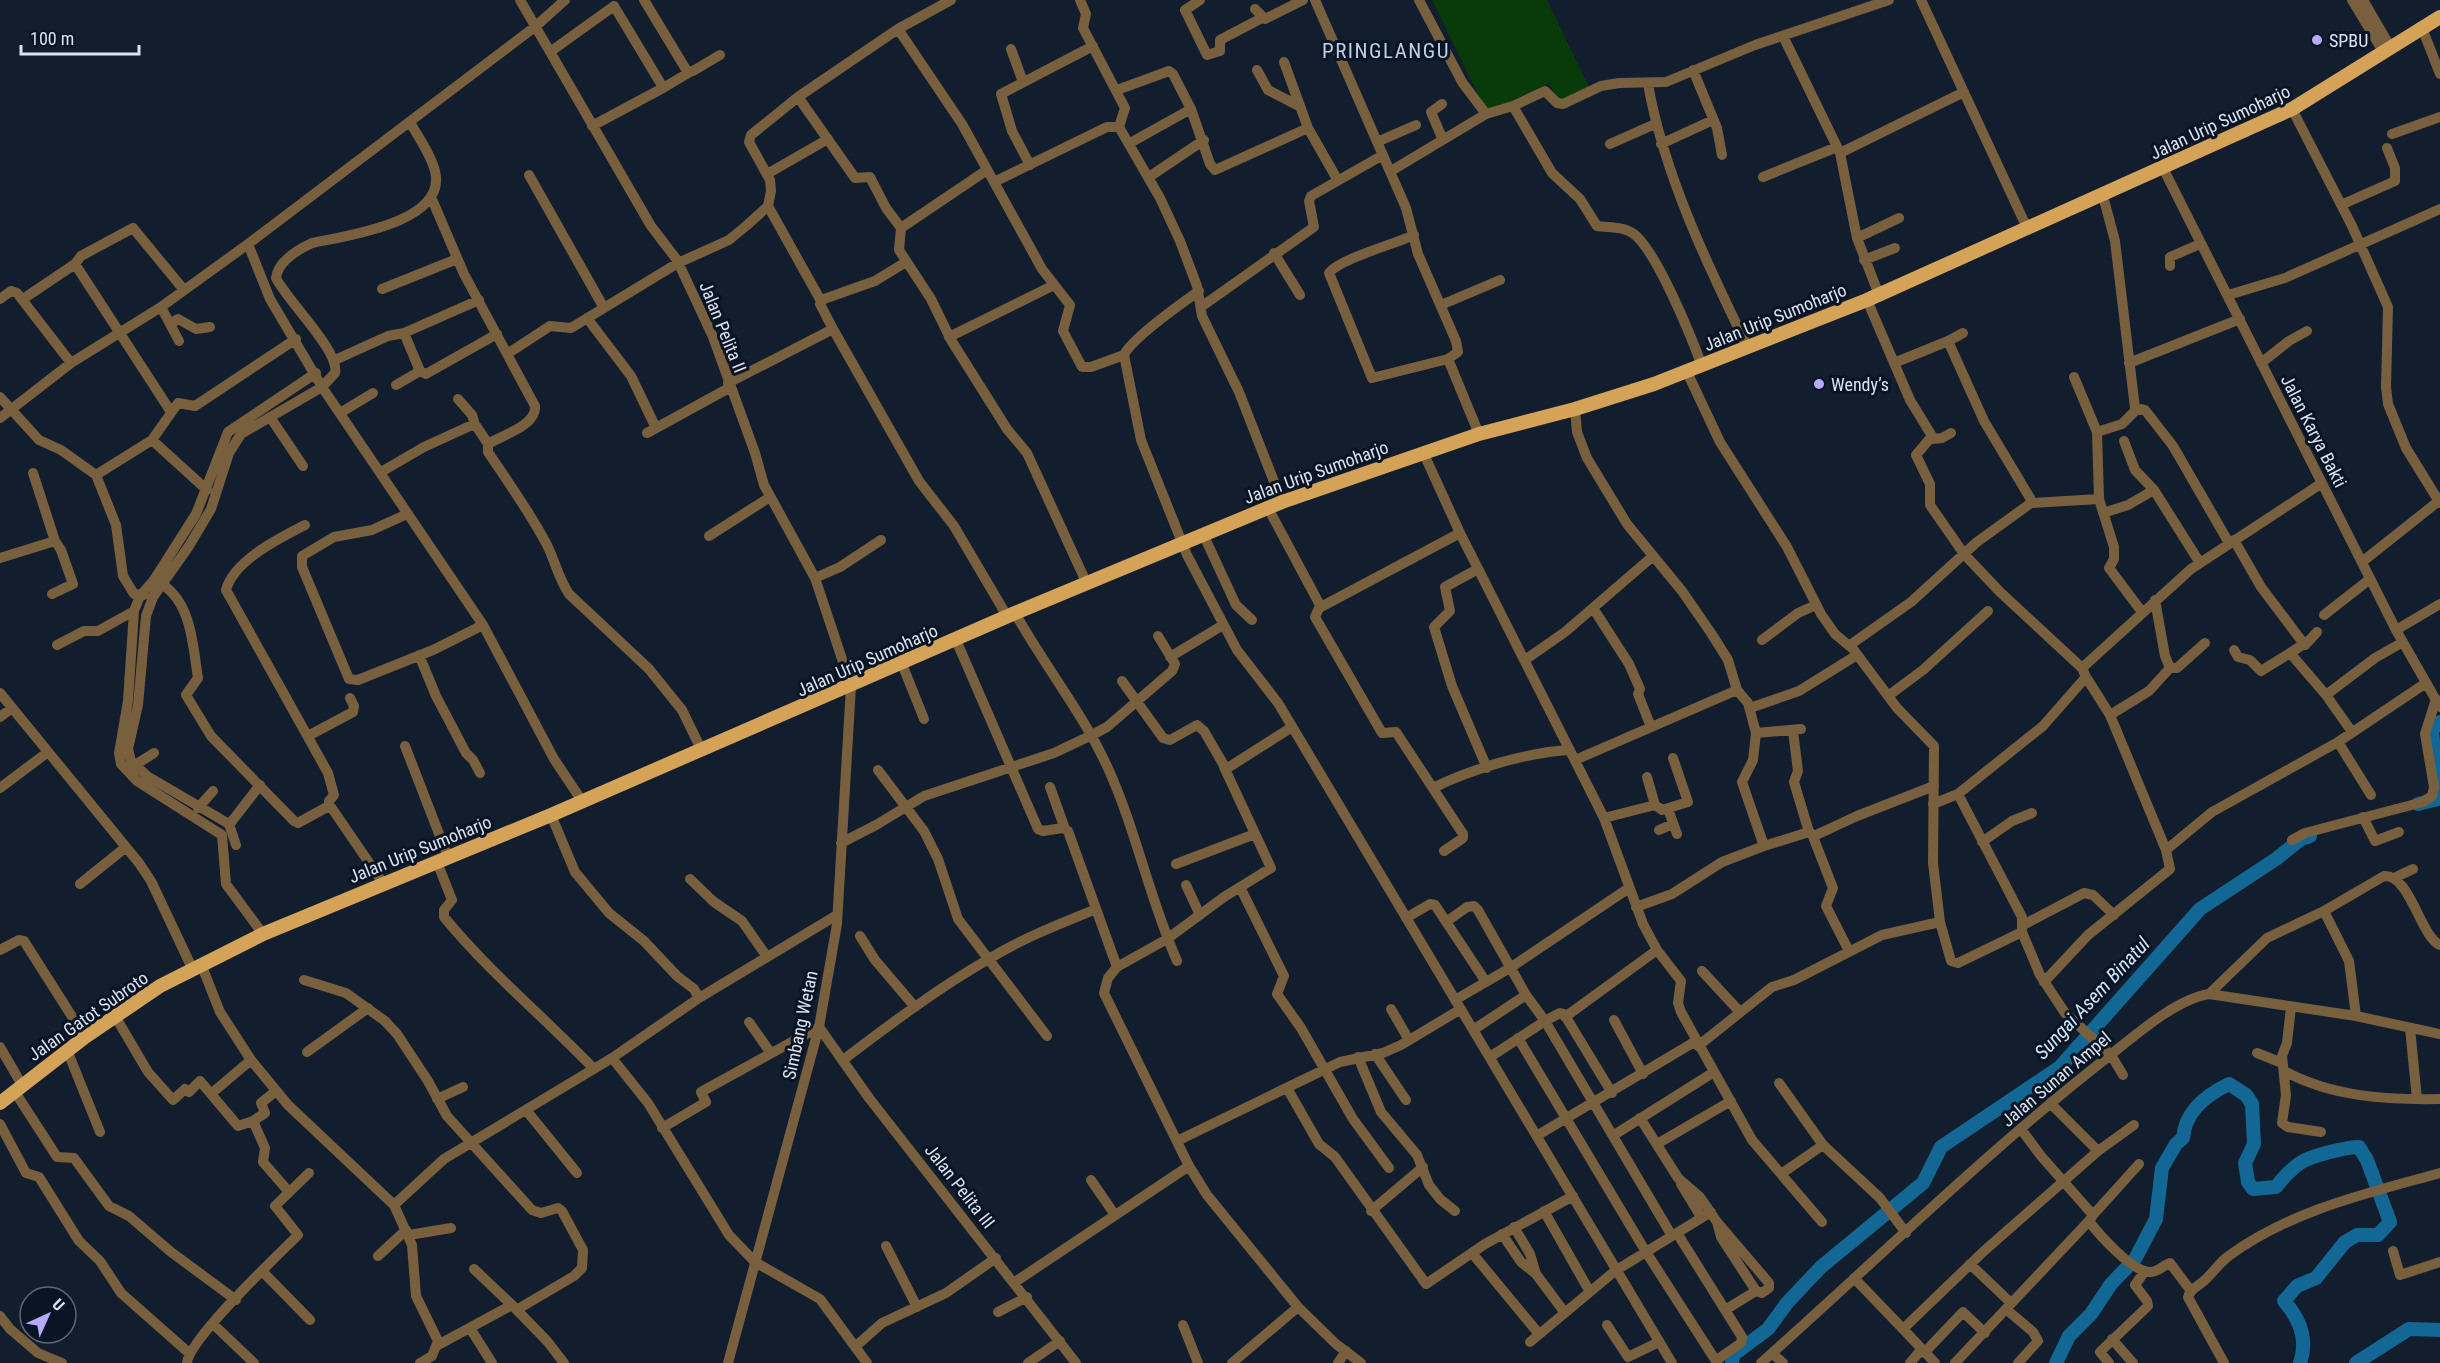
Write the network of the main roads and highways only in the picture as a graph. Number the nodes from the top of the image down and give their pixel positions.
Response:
1 (2440, 17) edge
2 (197, 966) joint
3 (0, 1103) edge

1 - 2 main road, Jalan Urip Sumoharjo
2 - 3 main road, Jalan Gatot Subroto

